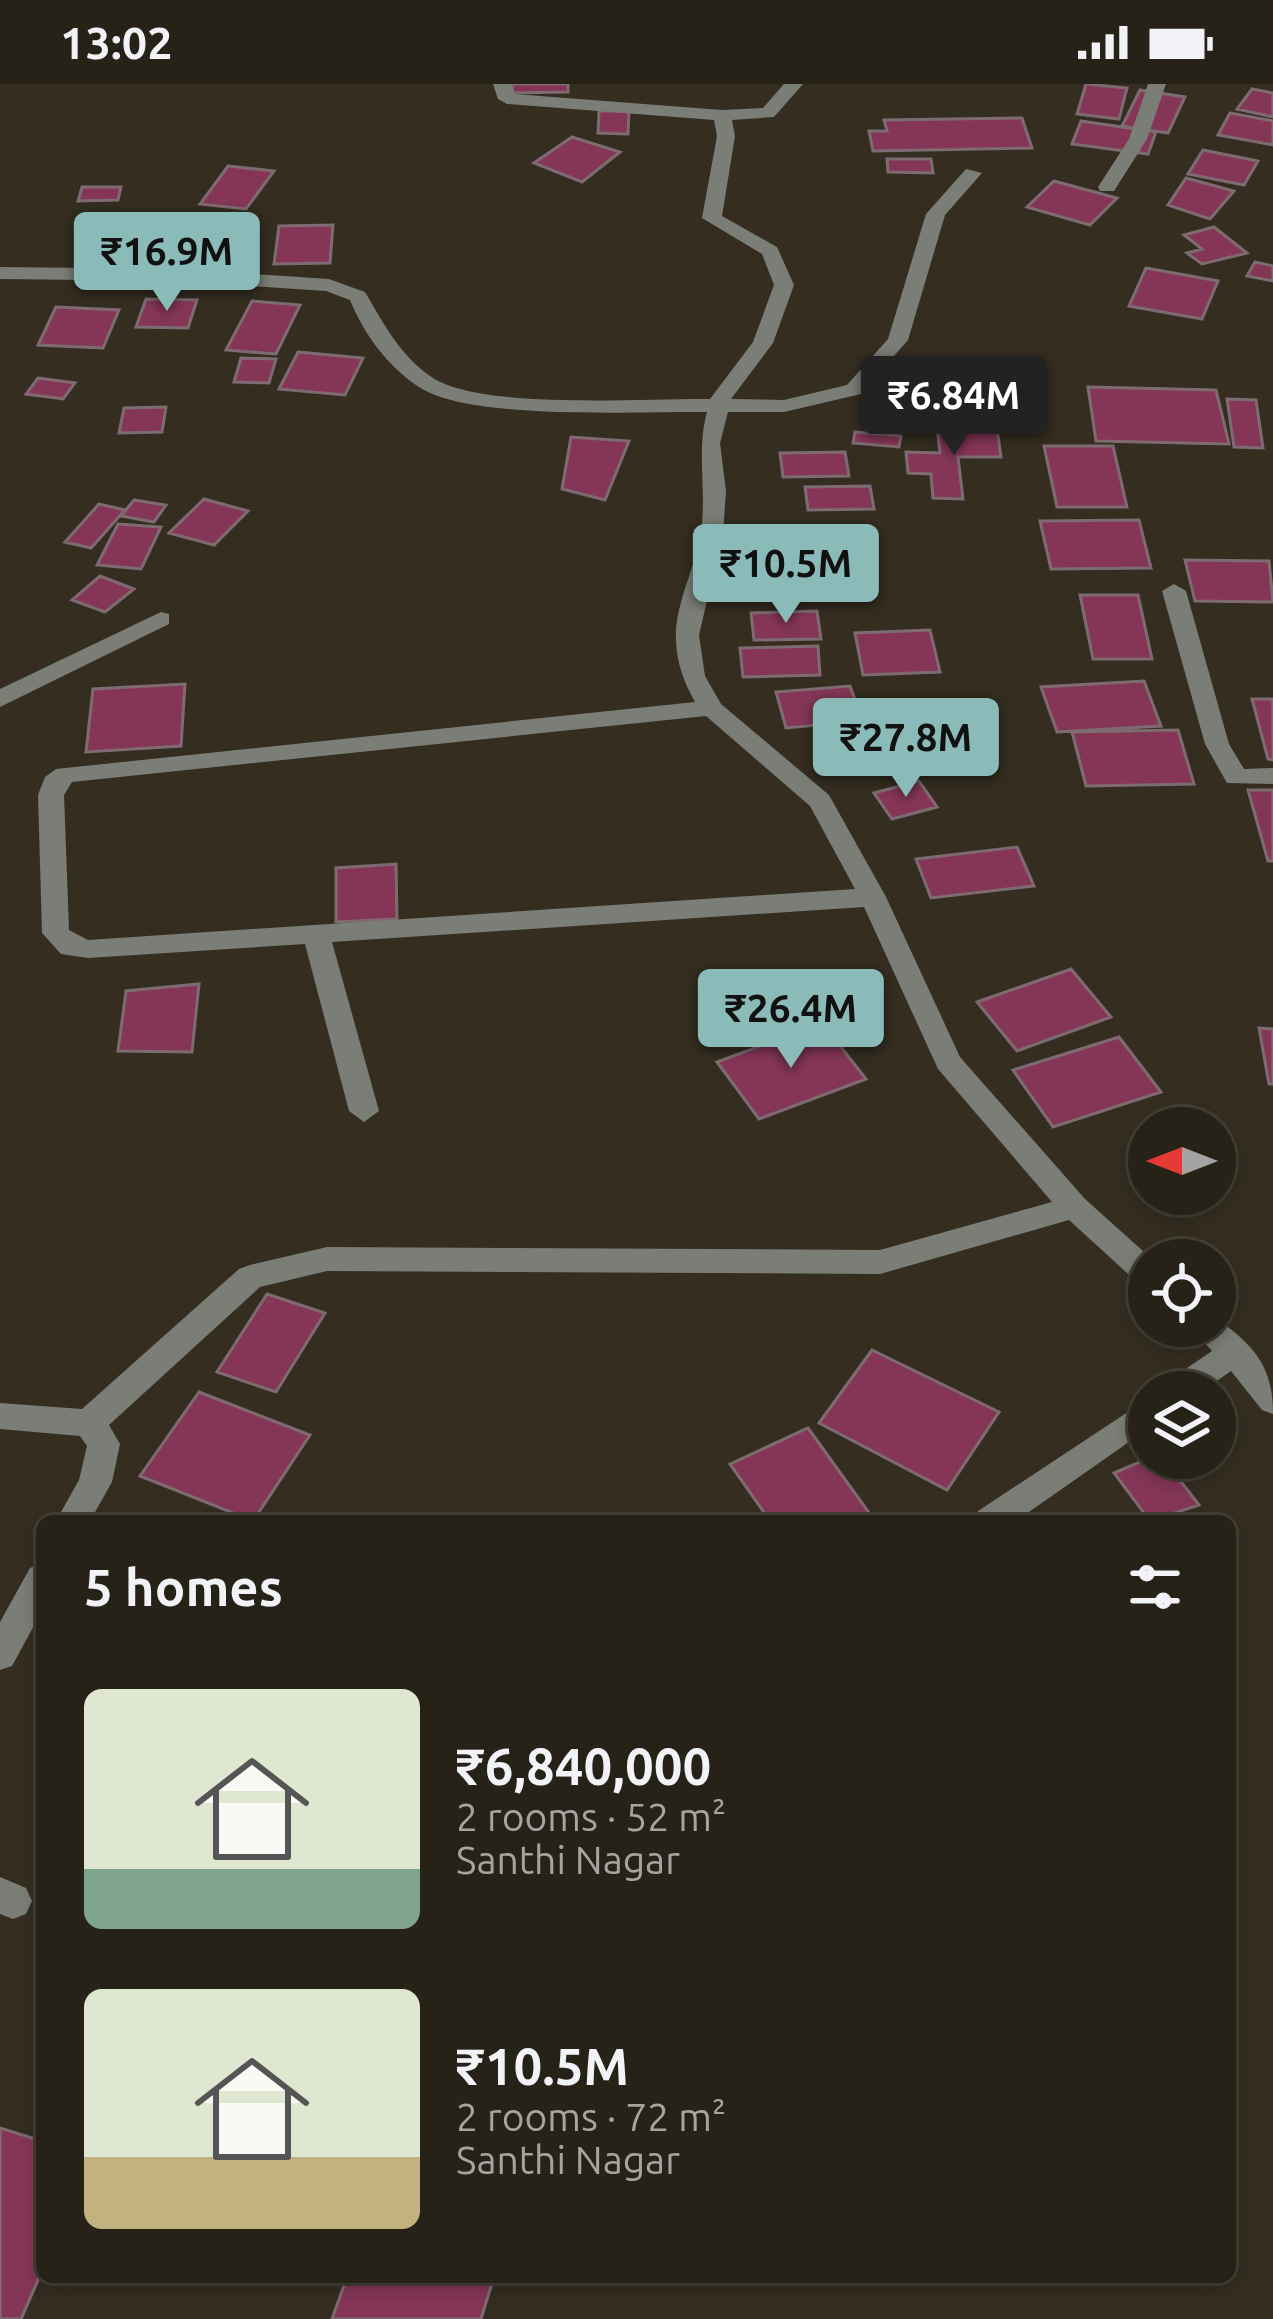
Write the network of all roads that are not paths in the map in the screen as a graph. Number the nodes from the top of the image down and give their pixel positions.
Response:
1 (502, 84) edge
2 (794, 84) edge
3 (1157, 84) edge
4 (601, 95) edge
5 (722, 115) junction
6 (973, 173) dead end
7 (1107, 188) dead end
8 (0, 273) edge
9 (719, 407) junction
10 (1174, 591) dead end
11 (161, 619) dead end
12 (0, 699) edge
13 (711, 708) junction
14 (1273, 776) edge
15 (873, 897) junction
16 (315, 932) junction
17 (364, 1111) dead end
18 (1074, 1207) junction
19 (1128, 1256) edge
20 (1229, 1347) edge
21 (1234, 1352) junction
22 (1206, 1371) edge
23 (1273, 1401) edge
24 (0, 1416) edge
25 (88, 1423) junction
26 (1128, 1426) edge
27 (77, 1515) edge
28 (1000, 1515) edge
29 (36, 1590) edge
30 (0, 1655) edge

1 - 4 street
2 - 5 street
3 - 7 street
4 - 5 street
5 - 9 street
6 - 9 street
8 - 9 street
9 - 13 street
10 - 14 street
11 - 12 street
13 - 15 street
13 - 16 street
15 - 16 street
15 - 18 street
16 - 17 street
18 - 19 street
18 - 25 street
20 - 21 street
21 - 22 street
21 - 23 street
24 - 25 street
25 - 27 street
26 - 28 street
29 - 30 street

